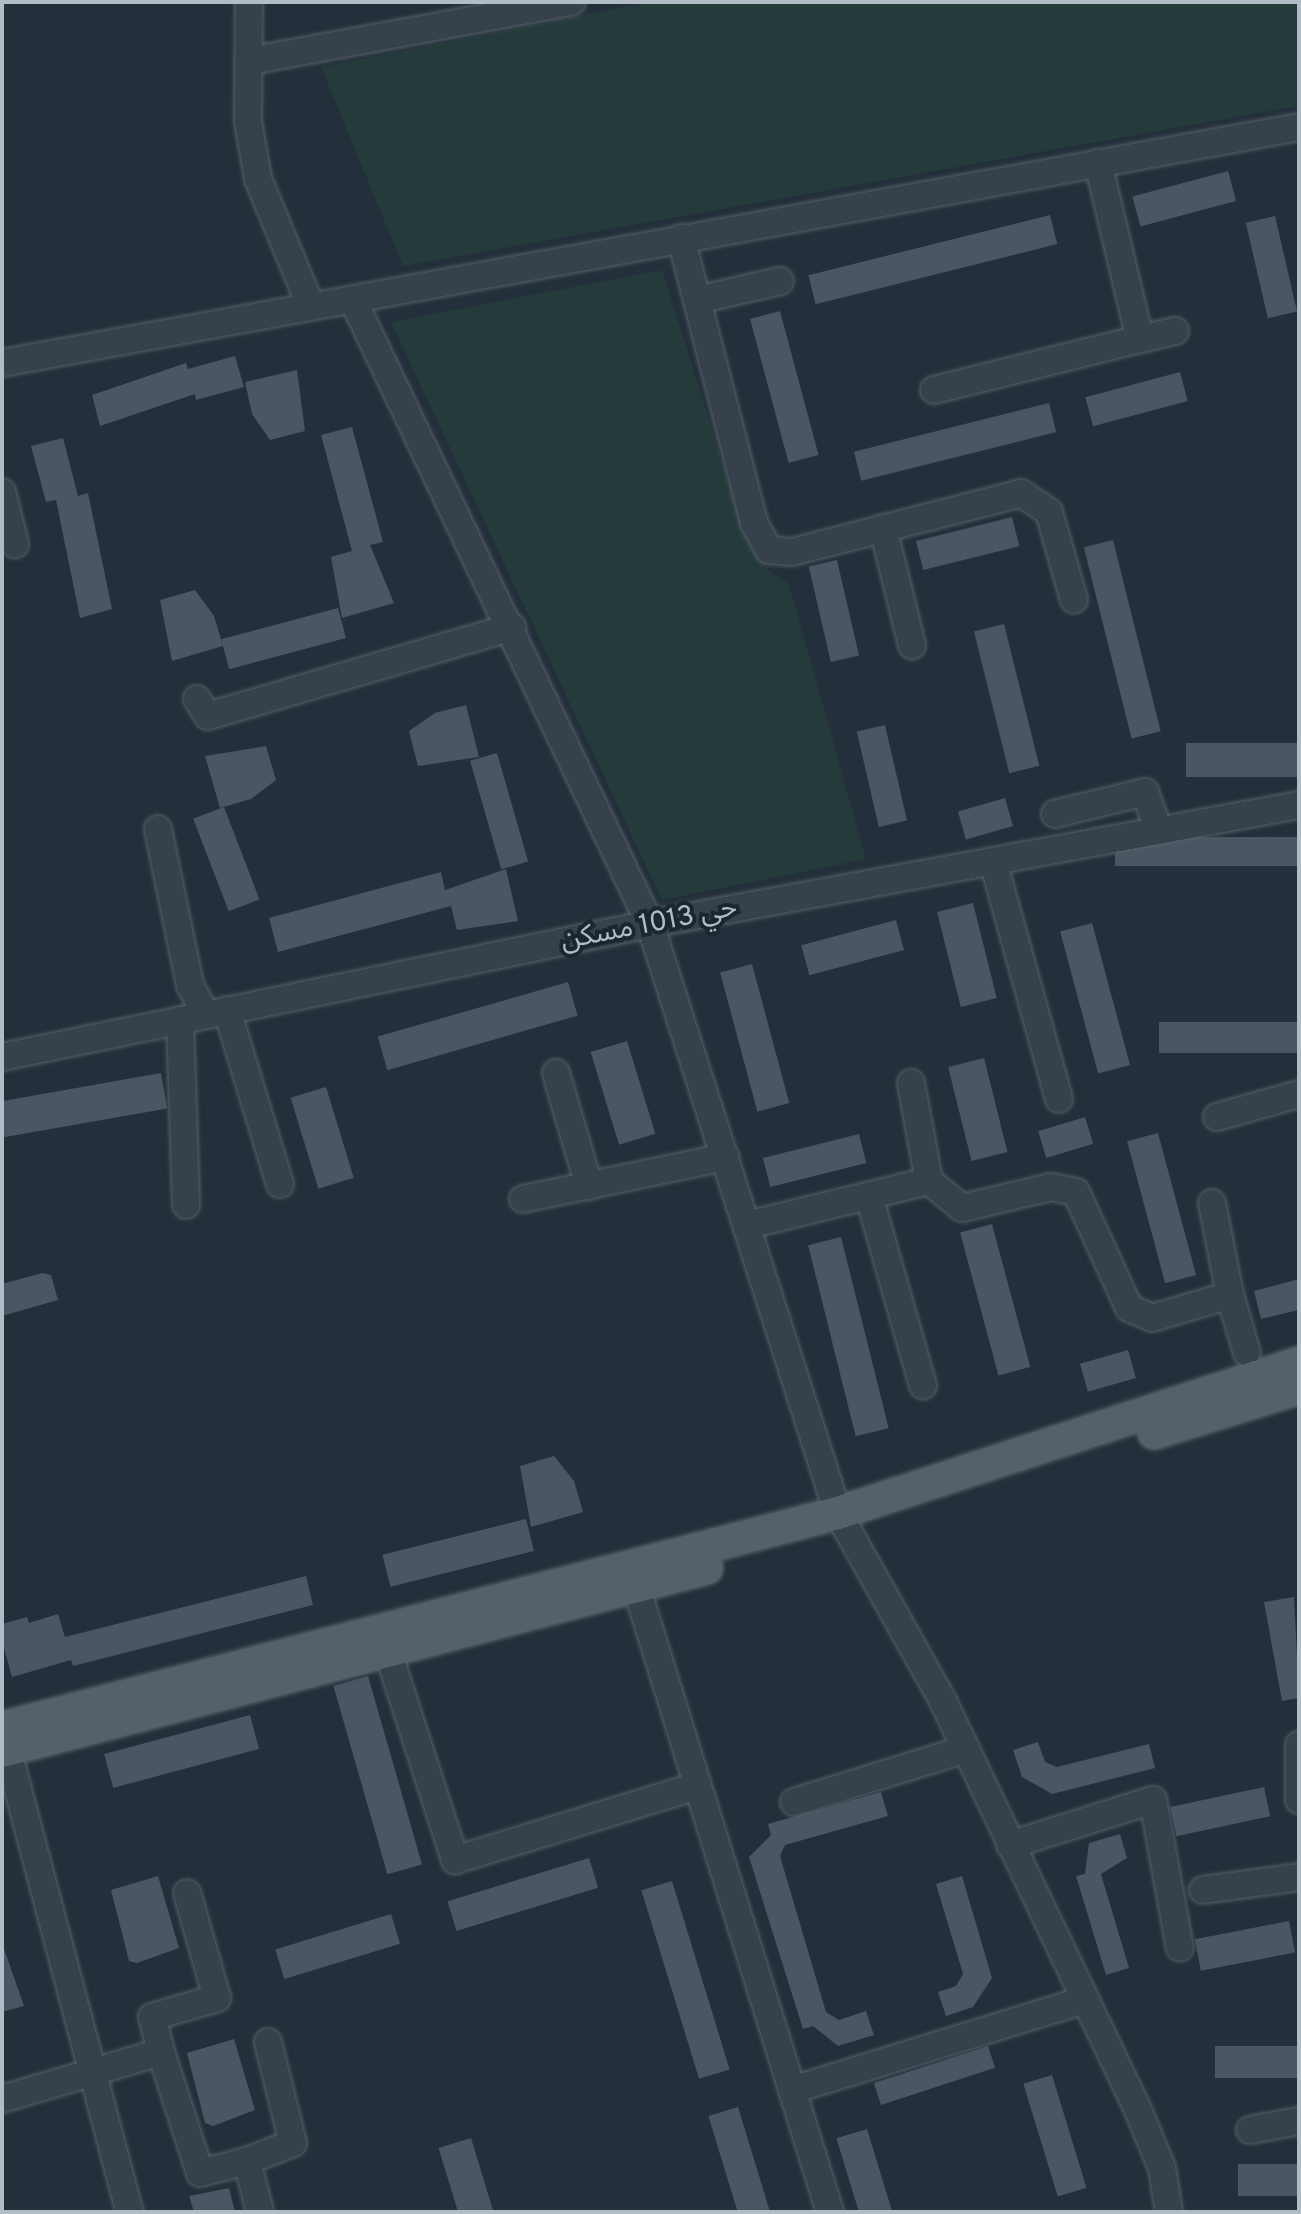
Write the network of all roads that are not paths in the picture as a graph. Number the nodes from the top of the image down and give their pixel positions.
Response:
1 (249, 2) edge
2 (572, 2) edge
3 (249, 61) junction
4 (1299, 130) edge
5 (1098, 163) junction
6 (681, 238) junction
7 (780, 281) dead end
8 (353, 300) junction
9 (697, 300) junction
10 (310, 304) junction
11 (1175, 331) dead end
12 (1140, 339) junction
13 (2, 363) edge
14 (934, 390) dead end
15 (2, 492) edge
16 (883, 528) junction
17 (15, 544) dead end
18 (1074, 600) dead end
19 (512, 627) junction
20 (912, 645) dead end
21 (197, 699) dead end
22 (1299, 805) edge
23 (1055, 814) dead end
24 (158, 829) dead end
25 (1159, 831) junction
26 (993, 861) junction
27 (650, 924) junction
28 (204, 1015) junction
29 (2, 1057) edge
30 (556, 1073) dead end
31 (911, 1083) dead end
32 (1299, 1094) edge
33 (1059, 1099) dead end
34 (1217, 1117) dead end
35 (726, 1157) junction
36 (929, 1181) junction
37 (280, 1184) dead end
38 (589, 1186) junction
39 (869, 1196) junction
40 (523, 1199) dead end
41 (1212, 1203) dead end
42 (186, 1205) dead end
43 (748, 1225) junction
44 (1230, 1295) junction
45 (1247, 1353) dead end
46 (1299, 1363) edge
47 (923, 1385) dead end
48 (1299, 1388) edge
49 (844, 1520) junction
50 (634, 1577) junction
51 (388, 1652) junction
52 (3, 1740) edge
53 (1299, 1745) edge
54 (966, 1749) junction
55 (697, 1786) junction
56 (1299, 1800) edge
57 (794, 1802) dead end
58 (1010, 1845) junction
59 (1299, 1877) edge
60 (1203, 1890) dead end
61 (187, 1893) dead end
62 (1180, 1948) dead end
63 (1085, 2000) junction
64 (268, 2042) dead end
65 (161, 2052) junction
66 (95, 2073) junction
67 (792, 2090) junction
68 (2, 2099) edge
69 (1299, 2121) edge
70 (1250, 2130) dead end
71 (247, 2161) junction
72 (130, 2212) edge
73 (260, 2212) edge
74 (830, 2212) edge
75 (1169, 2212) edge

1 - 3 street
2 - 3 street
3 - 10 street
4 - 5 street
5 - 6 street
5 - 12 street
6 - 8 street
6 - 9 street
7 - 9 street
8 - 10 street
8 - 19 street
9 - 16 street
10 - 13 street
11 - 12 street
12 - 14 street
15 - 17 street
16 - 18 street
16 - 20 street
19 - 21 street
19 - 27 street
22 - 25 street, حي 1013 مسكن
23 - 25 street
24 - 28 street
25 - 26 street, حي 1013 مسكن
26 - 27 street, حي 1013 مسكن
26 - 33 street
27 - 28 street, حي 1013 مسكن
27 - 35 street
28 - 29 street, حي 1013 مسكن
28 - 37 street
28 - 42 street
30 - 38 street
31 - 36 street
32 - 34 street
35 - 38 street
35 - 43 street
36 - 39 street
36 - 44 street
38 - 40 street
39 - 43 street
39 - 47 street
41 - 44 street
43 - 49 street
44 - 45 street
46 - 49 main road
48 - 49 main road
49 - 50 main road
49 - 54 street
50 - 51 main road
50 - 52 main road
50 - 55 street
51 - 52 main road
51 - 55 street
52 - 66 street
53 - 56 street
54 - 57 street
54 - 58 street
55 - 67 street
58 - 62 street
58 - 63 street
59 - 60 street
61 - 65 street
63 - 67 street
63 - 75 street
64 - 71 street
65 - 66 street
65 - 71 street
66 - 68 street
66 - 72 street
67 - 74 street
69 - 70 street
71 - 73 street

